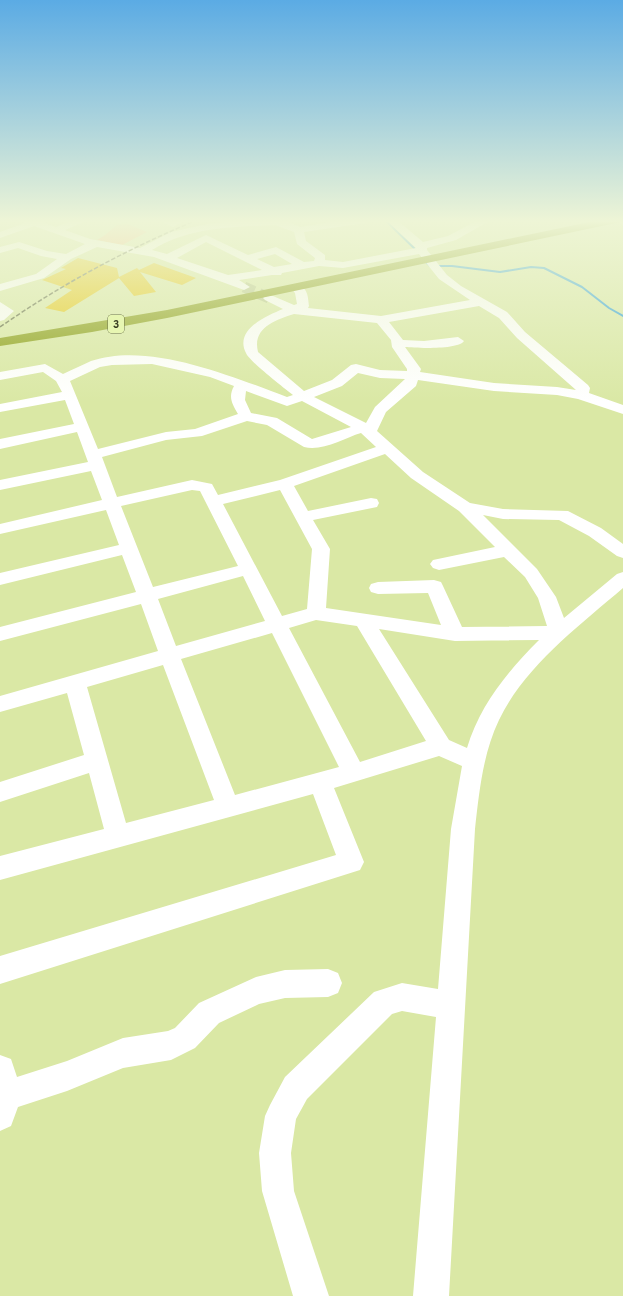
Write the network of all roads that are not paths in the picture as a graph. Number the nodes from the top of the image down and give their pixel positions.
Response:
1 (28, 280) edge
2 (230, 280) edge
3 (287, 280) edge
4 (312, 280) edge
5 (447, 280) edge
6 (293, 285) junction
7 (244, 287) tunnel mouth
8 (0, 288) edge
9 (229, 298) junction
10 (269, 298) tunnel mouth
11 (481, 302) junction
12 (0, 306) edge
13 (294, 310) junction
14 (0, 317) edge
15 (381, 320) junction
16 (1, 336) edge
17 (458, 341) dead end
18 (398, 343) junction
19 (0, 348) edge
20 (0, 376) edge
21 (413, 376) junction
22 (62, 379) junction
23 (242, 384) junction
24 (580, 388) junction
25 (70, 395) junction
26 (302, 396) junction
27 (0, 408) edge
28 (623, 410) edge
29 (246, 416) junction
30 (81, 427) junction
31 (366, 430) junction
32 (0, 444) edge
33 (388, 448) junction
34 (95, 460) junction
35 (286, 484) junction
36 (0, 485) edge
37 (214, 501) junction
38 (110, 503) junction
39 (371, 503) dead end
40 (465, 507) junction
41 (303, 518) junction
42 (0, 529) edge
43 (128, 548) junction
44 (508, 550) junction
45 (623, 552) edge
46 (439, 564) dead end
47 (248, 569) junction
48 (623, 578) edge
49 (0, 579) edge
50 (378, 588) dead end
51 (147, 596) junction
52 (316, 613) junction
53 (364, 621) junction
54 (278, 623) junction
55 (559, 633) junction
56 (0, 634) edge
57 (455, 634) junction
58 (170, 656) junction
59 (74, 683) junction
60 (0, 704) edge
61 (441, 746) junction
62 (96, 761) junction
63 (474, 762) junction
64 (354, 773) junction
65 (320, 783) junction
66 (0, 792) edge
67 (228, 808) junction
68 (118, 837) junction
69 (0, 868) edge
70 (0, 970) edge
71 (328, 983) dead end
72 (452, 1006) junction
73 (2, 1093) edge
74 (311, 1296) edge
75 (431, 1296) edge

1 - 8 street
2 - 7 street
3 - 6 street
4 - 6 highway, 3
5 - 11 street
6 - 9 highway, 3
6 - 13 street
9 - 16 highway, 3
9 - 19 highway
10 - 13 street
11 - 15 street
11 - 24 street
12 - 14 street
13 - 15 street
13 - 26 street
15 - 18 street
17 - 18 street
18 - 21 street
20 - 22 street
21 - 24 street
21 - 26 street
21 - 31 street
22 - 23 street
22 - 25 street
23 - 26 street
23 - 29 street
24 - 28 street
25 - 27 street
25 - 30 street
26 - 31 street
29 - 31 street
29 - 34 street
30 - 32 street
30 - 34 street
31 - 33 street
33 - 35 street
33 - 40 street
34 - 36 street
34 - 38 street
35 - 37 street
35 - 41 street
37 - 38 street
37 - 47 street
38 - 42 street
38 - 43 street
39 - 41 street
40 - 44 street
40 - 45 street
41 - 52 street
43 - 49 street
43 - 51 street
44 - 46 street
44 - 55 street
47 - 51 street
47 - 54 street
48 - 55 street
50 - 57 street
51 - 56 street
51 - 58 street
52 - 53 street
52 - 54 street
53 - 57 street
53 - 61 street
54 - 58 street
54 - 64 street
55 - 57 street
55 - 63 street
58 - 59 street
58 - 67 street
59 - 60 street
59 - 62 street
61 - 63 street
61 - 64 street
62 - 66 street
62 - 68 street
63 - 72 street
64 - 65 street
65 - 67 street
65 - 70 street
67 - 68 street
68 - 69 street
71 - 73 street
72 - 74 street
72 - 75 street

